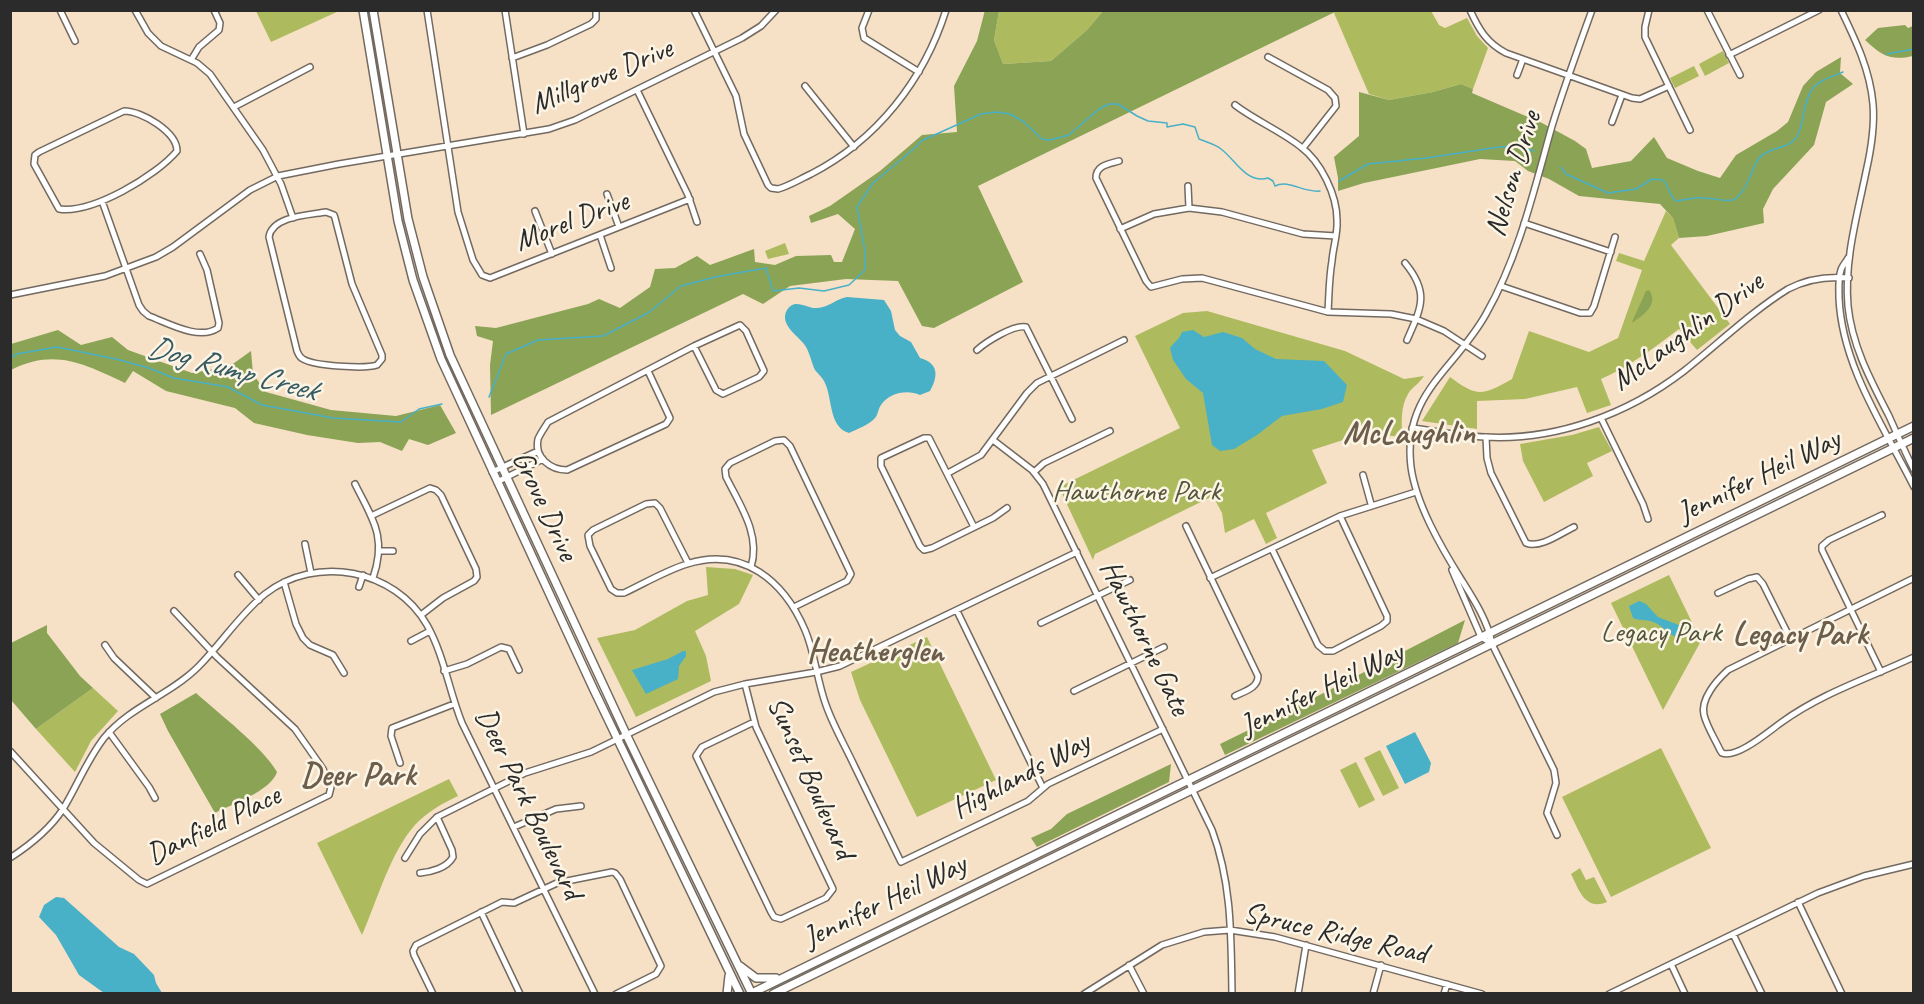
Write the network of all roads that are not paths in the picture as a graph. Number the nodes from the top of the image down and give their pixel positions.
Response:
1 (60, 10) edge
2 (135, 10) edge
3 (214, 10) edge
4 (363, 10) edge
5 (373, 10) edge
6 (427, 10) edge
7 (505, 10) edge
8 (596, 10) edge
9 (694, 10) edge
10 (776, 10) edge
11 (869, 10) edge
12 (946, 10) edge
13 (1470, 10) edge
14 (1592, 10) edge
15 (1649, 10) edge
16 (1707, 10) edge
17 (1820, 10) edge
18 (1841, 10) edge
19 (75, 41) dead end
20 (715, 52) junction
21 (1729, 55) junction
22 (1268, 57) dead end
23 (512, 58) junction
24 (1523, 59) junction
25 (191, 60) junction
26 (310, 68) dead end
27 (919, 72) junction
28 (1517, 75) dead end
29 (1569, 75) junction
30 (1740, 75) dead end
31 (805, 86) dead end
32 (1669, 86) junction
33 (637, 90) junction
34 (1623, 95) junction
35 (1235, 105) dead end
36 (234, 106) junction
37 (1612, 122) dead end
38 (1690, 130) dead end
39 (524, 134) junction
40 (448, 146) junction
41 (854, 147) junction
42 (1304, 148) junction
43 (396, 154) junction
44 (386, 156) junction
45 (1119, 161) dead end
46 (278, 176) junction
47 (1188, 186) dead end
48 (607, 194) dead end
49 (690, 200) junction
50 (102, 201) junction
51 (1190, 208) junction
52 (535, 211) dead end
53 (293, 218) junction
54 (697, 222) dead end
55 (1524, 223) junction
56 (619, 227) junction
57 (1120, 229) junction
58 (600, 235) junction
59 (1336, 236) junction
60 (1615, 237) dead end
61 (1611, 252) junction
62 (200, 254) dead end
63 (552, 254) junction
64 (1848, 258) junction
65 (1404, 263) dead end
66 (127, 268) junction
67 (611, 268) dead end
68 (1840, 277) junction
69 (1849, 278) junction
70 (1501, 286) junction
71 (10, 295) edge
72 (1328, 312) junction
73 (1416, 319) junction
74 (1124, 340) dead end
75 (1407, 340) dead end
76 (1466, 344) junction
77 (694, 346) junction
78 (977, 350) dead end
79 (1482, 356) dead end
80 (648, 371) junction
81 (1051, 376) junction
82 (1601, 418) junction
83 (1072, 419) dead end
84 (1914, 426) edge
85 (1412, 428) junction
86 (1110, 431) dead end
87 (1898, 434) junction
88 (1486, 437) junction
89 (1888, 438) junction
90 (1914, 438) edge
91 (993, 440) junction
92 (1898, 446) junction
93 (538, 451) junction
94 (543, 459) junction
95 (501, 468) junction
96 (1914, 470) edge
97 (492, 472) junction
98 (1034, 472) junction
99 (948, 473) junction
100 (1363, 475) dead end
101 (506, 477) junction
102 (496, 482) junction
103 (355, 483) dead end
104 (1914, 487) edge
105 (1416, 492) junction
106 (1371, 504) junction
107 (1007, 508) dead end
108 (1881, 514) dead end
109 (371, 516) junction
110 (1340, 516) junction
111 (1648, 519) dead end
112 (1186, 526) dead end
113 (974, 527) junction
114 (1574, 527) dead end
115 (305, 544) dead end
116 (1272, 549) junction
117 (380, 551) junction
118 (393, 551) dead end
119 (1077, 552) junction
120 (1448, 558) junction
121 (688, 563) junction
122 (752, 567) junction
123 (311, 573) junction
124 (238, 575) dead end
125 (363, 575) junction
126 (374, 578) junction
127 (1210, 578) junction
128 (1914, 578) edge
129 (1130, 580) dead end
130 (285, 582) junction
131 (359, 587) dead end
132 (1718, 594) dead end
133 (1098, 595) junction
134 (259, 600) junction
135 (794, 607) junction
136 (1850, 609) junction
137 (174, 611) dead end
138 (957, 611) junction
139 (421, 615) junction
140 (1041, 623) dead end
141 (430, 631) junction
142 (1490, 633) junction
143 (1481, 637) junction
144 (1790, 638) junction
145 (411, 641) dead end
146 (1492, 644) junction
147 (105, 645) dead end
148 (1164, 646) dead end
149 (212, 652) junction
150 (1914, 657) edge
151 (1131, 663) junction
152 (519, 670) dead end
153 (444, 671) junction
154 (816, 672) junction
155 (1881, 672) junction
156 (344, 673) dead end
157 (745, 684) junction
158 (1074, 692) dead end
159 (1235, 696) dead end
160 (156, 698) junction
161 (454, 704) junction
162 (754, 722) junction
163 (1163, 729) junction
164 (109, 732) junction
165 (626, 734) junction
166 (618, 739) junction
167 (10, 751) edge
168 (400, 764) dead end
169 (1188, 780) junction
170 (495, 788) junction
171 (1042, 788) junction
172 (1192, 789) junction
173 (155, 798) dead end
174 (581, 806) dead end
175 (63, 809) junction
176 (437, 817) junction
177 (514, 827) junction
178 (1557, 835) dead end
179 (10, 850) edge
180 (13, 857) edge
181 (405, 858) dead end
182 (1914, 864) edge
183 (420, 873) dead end
184 (544, 888) junction
185 (1798, 902) junction
186 (481, 912) junction
187 (1230, 930) junction
188 (1733, 934) junction
189 (1306, 945) junction
190 (738, 964) junction
191 (1671, 964) junction
192 (1129, 965) junction
193 (1381, 965) junction
194 (729, 970) junction
195 (784, 976) junction
196 (1447, 984) junction
197 (780, 992) edge
198 (433, 993) edge
199 (520, 993) edge
200 (595, 993) edge
201 (616, 993) edge
202 (727, 993) edge
203 (740, 993) edge
204 (751, 993) edge
205 (773, 993) edge
206 (1084, 993) edge
207 (1144, 993) edge
208 (1232, 993) edge
209 (1298, 993) edge
210 (1373, 993) edge
211 (1444, 993) edge
212 (1482, 993) edge
213 (1610, 993) edge
214 (1686, 993) edge
215 (1762, 993) edge
216 (1842, 993) edge

1 - 19 street
2 - 25 street
3 - 25 street
4 - 44 main road, Grove Drive
5 - 43 main road, Grove Drive
6 - 40 street, Morel Drive
7 - 23 street
8 - 23 street
9 - 20 street
10 - 20 street, Millgrove Drive
11 - 27 street
12 - 27 street
13 - 24 street
14 - 29 street, Nelson Drive
15 - 32 street
16 - 21 street
17 - 21 street
18 - 64 street
20 - 33 street, Millgrove Drive
20 - 41 street
21 - 30 street
22 - 42 street
23 - 39 street
24 - 28 street
24 - 29 street
25 - 36 street
26 - 36 street
27 - 41 street
29 - 34 street
29 - 55 street, Nelson Drive
31 - 41 street
32 - 34 street
32 - 38 street
33 - 39 street, Millgrove Drive
33 - 49 street
34 - 37 street
35 - 42 street
36 - 46 street
39 - 40 street, Millgrove Drive
40 - 43 street, Millgrove Drive
40 - 63 street, Morel Drive
42 - 59 street
43 - 44 street, Millgrove Drive
43 - 95 main road, Grove Drive
44 - 46 street, Millgrove Drive
44 - 97 main road, Grove Drive
45 - 57 street
46 - 53 street
46 - 66 street, Millgrove Drive
47 - 51 street
48 - 56 street
49 - 54 street
49 - 56 street, Morel Drive
50 - 50 street
50 - 66 street
51 - 57 street
51 - 59 street
52 - 63 street
53 - 53 street
55 - 61 street
55 - 70 street, Nelson Drive
56 - 58 street, Morel Drive
57 - 72 street
58 - 63 street, Morel Drive
58 - 67 street
59 - 72 street
60 - 61 street
61 - 70 street
62 - 66 street
64 - 68 street
64 - 69 street
65 - 73 street
66 - 71 street, Millgrove Drive
68 - 69 street, McLaughlin Drive
68 - 82 street, McLaughlin Drive
68 - 89 street
69 - 87 street
70 - 76 street, Nelson Drive
72 - 73 street
73 - 75 street
73 - 76 street
74 - 81 street
76 - 79 street
76 - 85 street, Nelson Drive
77 - 77 street
77 - 80 street
78 - 81 street
80 - 93 street
80 - 94 street
81 - 83 street
81 - 91 street
82 - 88 street, McLaughlin Drive
82 - 111 street
84 - 87 main road, Jennifer Heil Way
85 - 88 street, McLaughlin Drive
85 - 105 street, Nelson Drive
86 - 98 street
87 - 89 main road, Jennifer Heil Way
87 - 92 street
88 - 114 street
89 - 92 street
89 - 142 main road, Jennifer Heil Way
90 - 92 main road, Jennifer Heil Way
91 - 98 street, Hawthorne Gate
91 - 99 street
92 - 96 street
92 - 104 street
92 - 146 main road, Jennifer Heil Way
93 - 94 street
93 - 95 street
94 - 101 street
95 - 97 street
95 - 101 main road, Grove Drive
97 - 102 main road, Grove Drive
98 - 119 street, Hawthorne Gate
99 - 113 street
99 - 113 street
100 - 106 street
101 - 102 street
101 - 165 main road, Grove Drive
102 - 166 main road, Grove Drive
103 - 109 street
105 - 106 street
105 - 120 street, Nelson Drive
106 - 110 street
107 - 113 street
108 - 136 street
109 - 117 street
109 - 139 street
110 - 116 street
110 - 116 street
112 - 127 street
115 - 123 street
116 - 127 street
117 - 118 street
117 - 126 street
119 - 133 street, Hawthorne Gate
119 - 138 street
120 - 142 street, Nelson Drive
120 - 143 street, Nelson Drive
121 - 121 street
121 - 122 street
122 - 135 street
122 - 135 street
123 - 125 street, Deer Park Boulevard
123 - 130 street, Deer Park Boulevard
124 - 134 street
125 - 126 street, Deer Park Boulevard
125 - 131 street
126 - 139 street, Deer Park Boulevard
127 - 159 street
128 - 136 street
129 - 133 street
130 - 134 street, Deer Park Boulevard
130 - 156 street
132 - 144 street
133 - 140 street
133 - 151 street, Hawthorne Gate
134 - 149 street, Deer Park Boulevard
135 - 154 street
136 - 144 street
136 - 155 street
137 - 149 street
138 - 154 street
138 - 171 street
139 - 141 street, Deer Park Boulevard
141 - 145 street
141 - 153 street, Deer Park Boulevard
142 - 143 main road, Jennifer Heil Way
142 - 146 street, Nelson Drive
143 - 146 street
143 - 169 main road, Jennifer Heil Way
144 - 155 street
146 - 172 main road, Jennifer Heil Way
146 - 178 street, Nelson Drive
147 - 160 street
148 - 151 street
149 - 160 street, Deer Park Boulevard
149 - 175 street, Danfield Place
150 - 155 street
151 - 158 street
151 - 163 street, Hawthorne Gate
152 - 153 street
153 - 161 street, Deer Park Boulevard
154 - 157 street
154 - 171 street, Highlands Way
157 - 162 street, Sunset Boulevard
157 - 165 street
160 - 164 street, Deer Park Boulevard
161 - 168 street
161 - 170 street, Deer Park Boulevard
162 - 162 street, Sunset Boulevard
163 - 169 street, Hawthorne Gate
163 - 171 street, Highlands Way
164 - 173 street
164 - 175 street, Deer Park Boulevard
165 - 166 street
165 - 190 main road, Grove Drive
166 - 170 street
166 - 194 main road, Grove Drive
167 - 175 street
169 - 172 street, Hawthorne Gate
169 - 195 main road, Jennifer Heil Way
170 - 176 street
170 - 177 street, Deer Park Boulevard
172 - 187 street, Hawthorne Gate
172 - 197 main road, Jennifer Heil Way
174 - 177 street
175 - 180 street, Deer Park Boulevard
176 - 181 street
176 - 183 street
177 - 184 street, Deer Park Boulevard
179 - 180 street
182 - 185 street
184 - 186 street
184 - 200 street, Deer Park Boulevard
184 - 201 street
185 - 188 street
185 - 216 street
186 - 198 street
186 - 199 street
187 - 189 street, Spruce Ridge Road
187 - 192 street, Spruce Ridge Road
187 - 208 street, Hawthorne Gate
188 - 191 street
188 - 215 street
189 - 193 street, Spruce Ridge Road
189 - 209 street
190 - 195 main road
190 - 204 main road, Grove Drive
191 - 213 street
191 - 214 street
192 - 206 street, Spruce Ridge Road
192 - 207 street
193 - 196 street, Spruce Ridge Road
193 - 210 street
194 - 202 main road
194 - 203 main road, Grove Drive
195 - 204 main road, Jennifer Heil Way
196 - 211 street
196 - 212 street, Spruce Ridge Road
197 - 205 main road, Jennifer Heil Way

